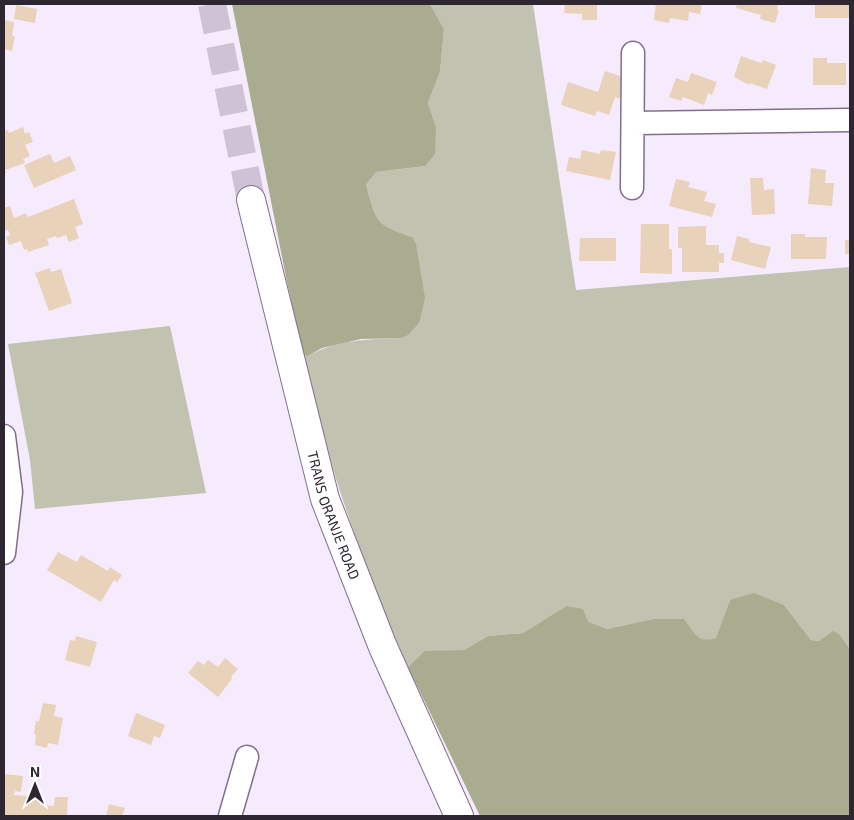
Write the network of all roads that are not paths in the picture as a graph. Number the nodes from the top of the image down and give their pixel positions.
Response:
1 (633, 53) dead end
2 (850, 120) edge
3 (634, 123) junction
4 (632, 188) dead end
5 (251, 200) tunnel mouth
6 (4, 436) edge
7 (4, 553) edge
8 (247, 757) dead end
9 (230, 816) edge
10 (459, 816) edge

1 - 3 street
2 - 3 street
3 - 4 street
5 - 10 main road, TRANS ORANJE ROAD
6 - 7 street
8 - 9 street

